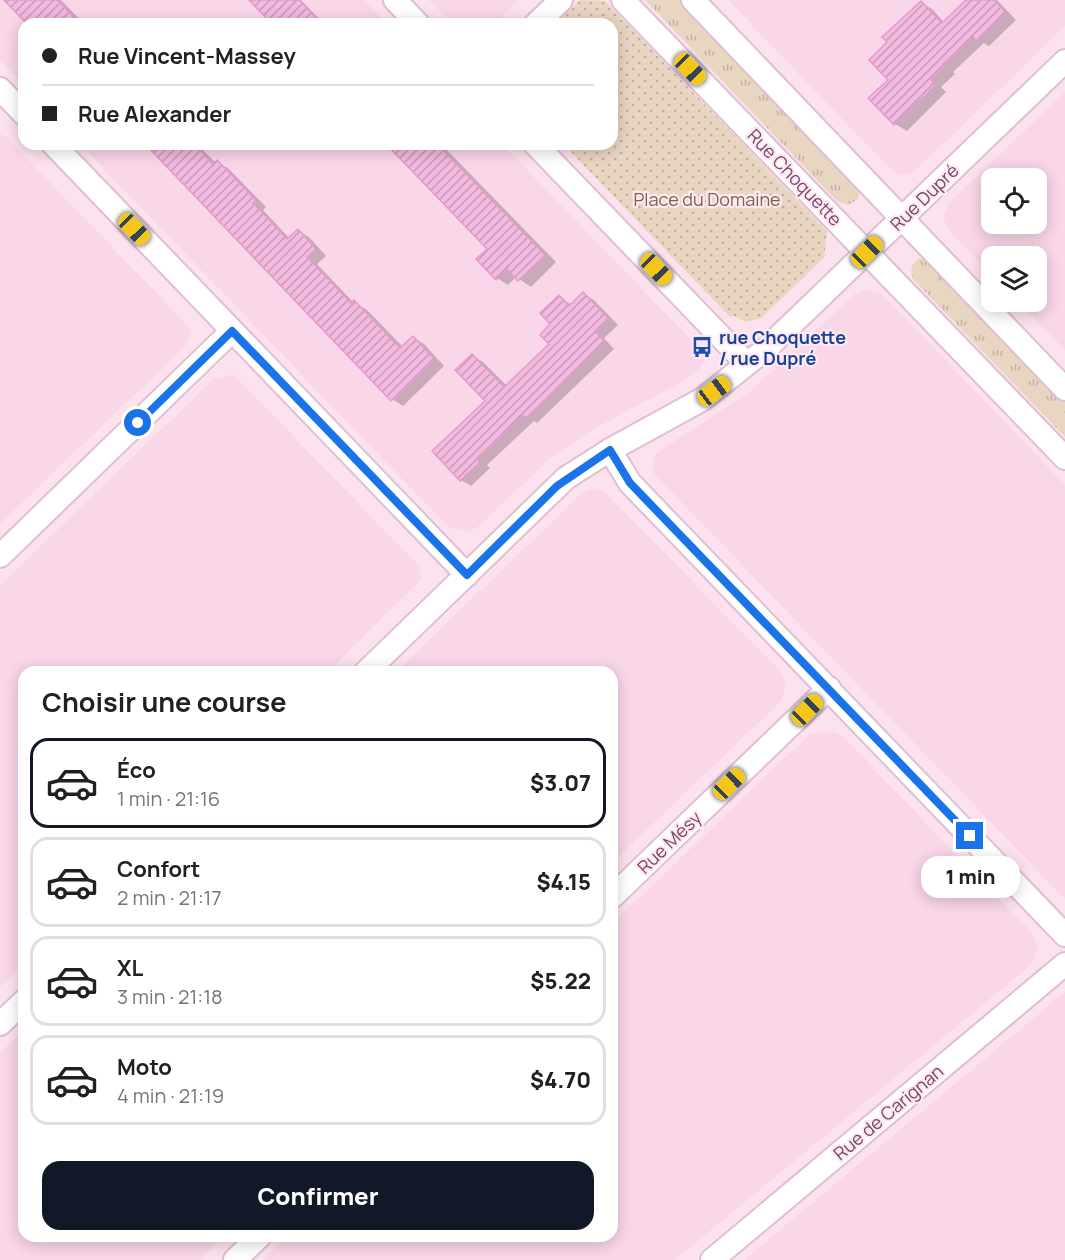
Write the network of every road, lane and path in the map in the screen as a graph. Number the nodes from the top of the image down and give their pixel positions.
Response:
1 (395, 0) edge
2 (561, 0) edge
3 (623, 0) edge
4 (693, 0) edge
5 (412, 18) edge
6 (542, 18) edge
7 (1065, 61) edge
8 (1, 91) edge
9 (18, 108) edge
10 (59, 150) edge
11 (541, 150) edge
12 (901, 219) junction
13 (867, 252) junction
14 (232, 331) junction
15 (747, 364) junction
16 (1065, 388) edge
17 (610, 450) junction
18 (1065, 458) edge
19 (0, 556) edge
20 (467, 575) junction
21 (372, 666) edge
22 (829, 688) junction
23 (618, 891) edge
24 (1065, 935) edge
25 (1065, 964) edge
26 (18, 1007) edge
27 (0, 1024) edge
28 (254, 1242) edge
29 (235, 1260) edge
30 (712, 1260) edge

1 - 5 street
2 - 6 street
3 - 13 street, Rue Choquette
4 - 12 street
7 - 12 street, Rue Dupré
8 - 9 street
10 - 14 street
11 - 15 street
12 - 13 street, Rue Dupré
12 - 16 street
13 - 15 street, Rue Dupré
13 - 18 street, Rue Choquette
14 - 19 street
14 - 20 street
15 - 17 street, Rue Dupré
17 - 20 street, Rue Dupré
17 - 22 street
20 - 21 street, Rue Dupré
22 - 23 street, Rue Mésy
22 - 24 street
25 - 30 street, Rue de Carignan
26 - 27 street
28 - 29 street

